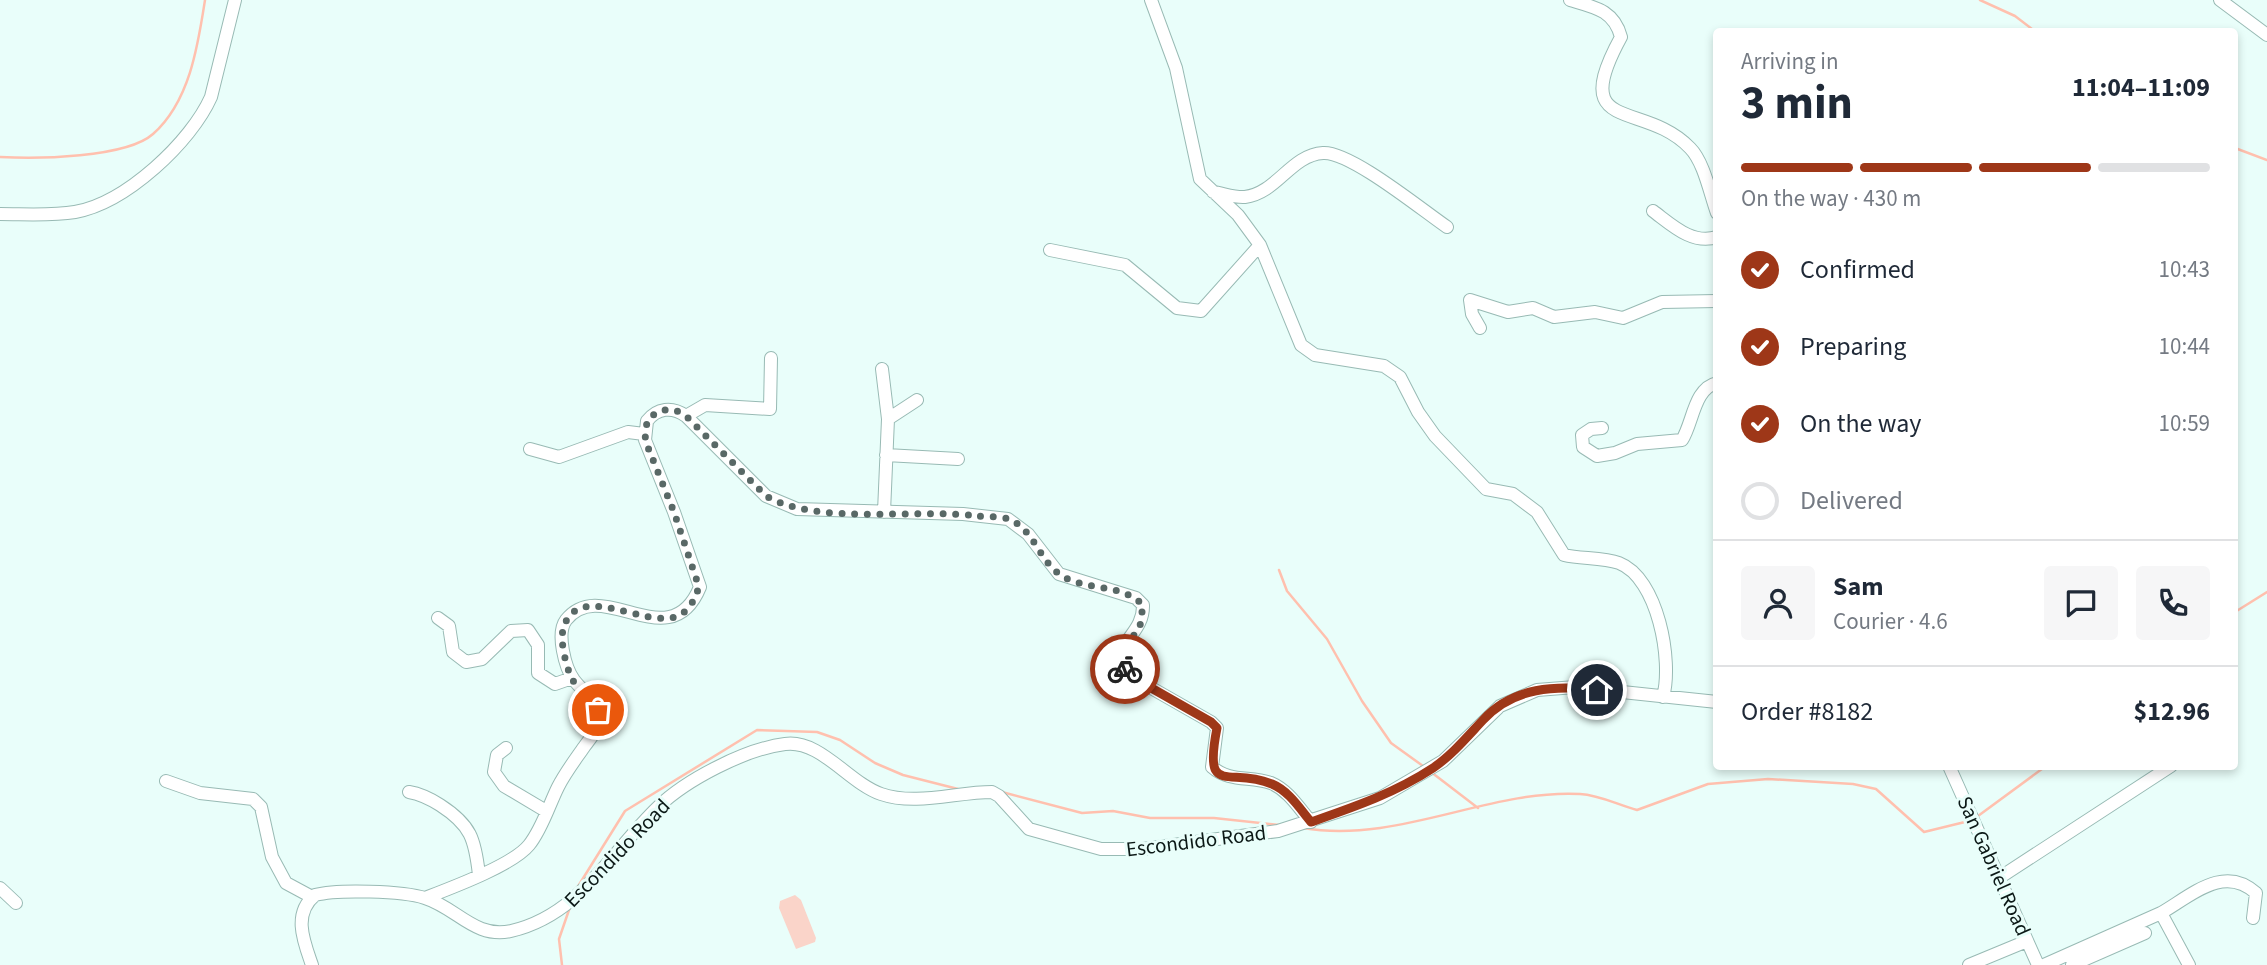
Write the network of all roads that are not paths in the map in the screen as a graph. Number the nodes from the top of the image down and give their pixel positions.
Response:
1 (235, 0) edge
2 (1151, 0) edge
3 (1570, 0) edge
4 (2220, 0) edge
5 (2267, 35) edge
6 (1212, 191) junction
7 (1713, 203) edge
8 (1653, 211) dead end
9 (0, 214) edge
10 (1447, 227) dead end
11 (1713, 238) edge
12 (1260, 246) junction
13 (1050, 250) dead end
14 (1713, 301) edge
15 (1480, 327) dead end
16 (771, 358) dead end
17 (882, 369) dead end
18 (1713, 384) edge
19 (917, 400) dead end
20 (686, 416) junction
21 (888, 419) junction
22 (1602, 428) dead end
23 (644, 434) junction
24 (530, 449) dead end
25 (886, 455) junction
26 (958, 459) dead end
27 (884, 512) junction
28 (438, 618) dead end
29 (572, 678) junction
30 (1662, 696) junction
31 (1713, 702) edge
32 (506, 748) dead end
33 (1952, 770) edge
34 (2165, 770) edge
35 (166, 781) dead end
36 (409, 792) dead end
37 (546, 811) junction
38 (1311, 822) junction
39 (480, 875) junction
40 (1999, 878) junction
41 (0, 888) edge
42 (312, 897) junction
43 (425, 898) junction
44 (16, 903) dead end
45 (2161, 912) junction
46 (2253, 918) dead end
47 (2145, 933) dead end
48 (2027, 941) junction
49 (312, 965) edge
50 (1969, 965) edge
51 (2038, 965) edge
52 (2044, 965) edge
53 (2072, 965) edge
54 (2189, 965) edge

1 - 9 street
2 - 6 street
3 - 7 street
4 - 5 street
6 - 10 street
6 - 12 street
8 - 11 street
12 - 13 street
12 - 30 street
14 - 15 street
16 - 20 street
17 - 21 street
18 - 22 street
19 - 21 street
20 - 23 street
20 - 27 street
21 - 25 street
23 - 24 street
23 - 29 street
25 - 26 street
25 - 27 street
27 - 38 street
28 - 29 street
29 - 37 street
30 - 31 street, Escondido Road
30 - 38 street, Escondido Road
32 - 37 street
33 - 40 street, San Gabriel Road
34 - 40 street
35 - 42 street
36 - 39 street
37 - 39 street
38 - 43 street, Escondido Road
39 - 43 street
40 - 48 street, San Gabriel Road
41 - 44 street
42 - 43 street, Escondido Road
42 - 49 street
45 - 46 street
45 - 52 street
45 - 54 street
47 - 53 street
48 - 50 street
48 - 51 street, San Gabriel Road

